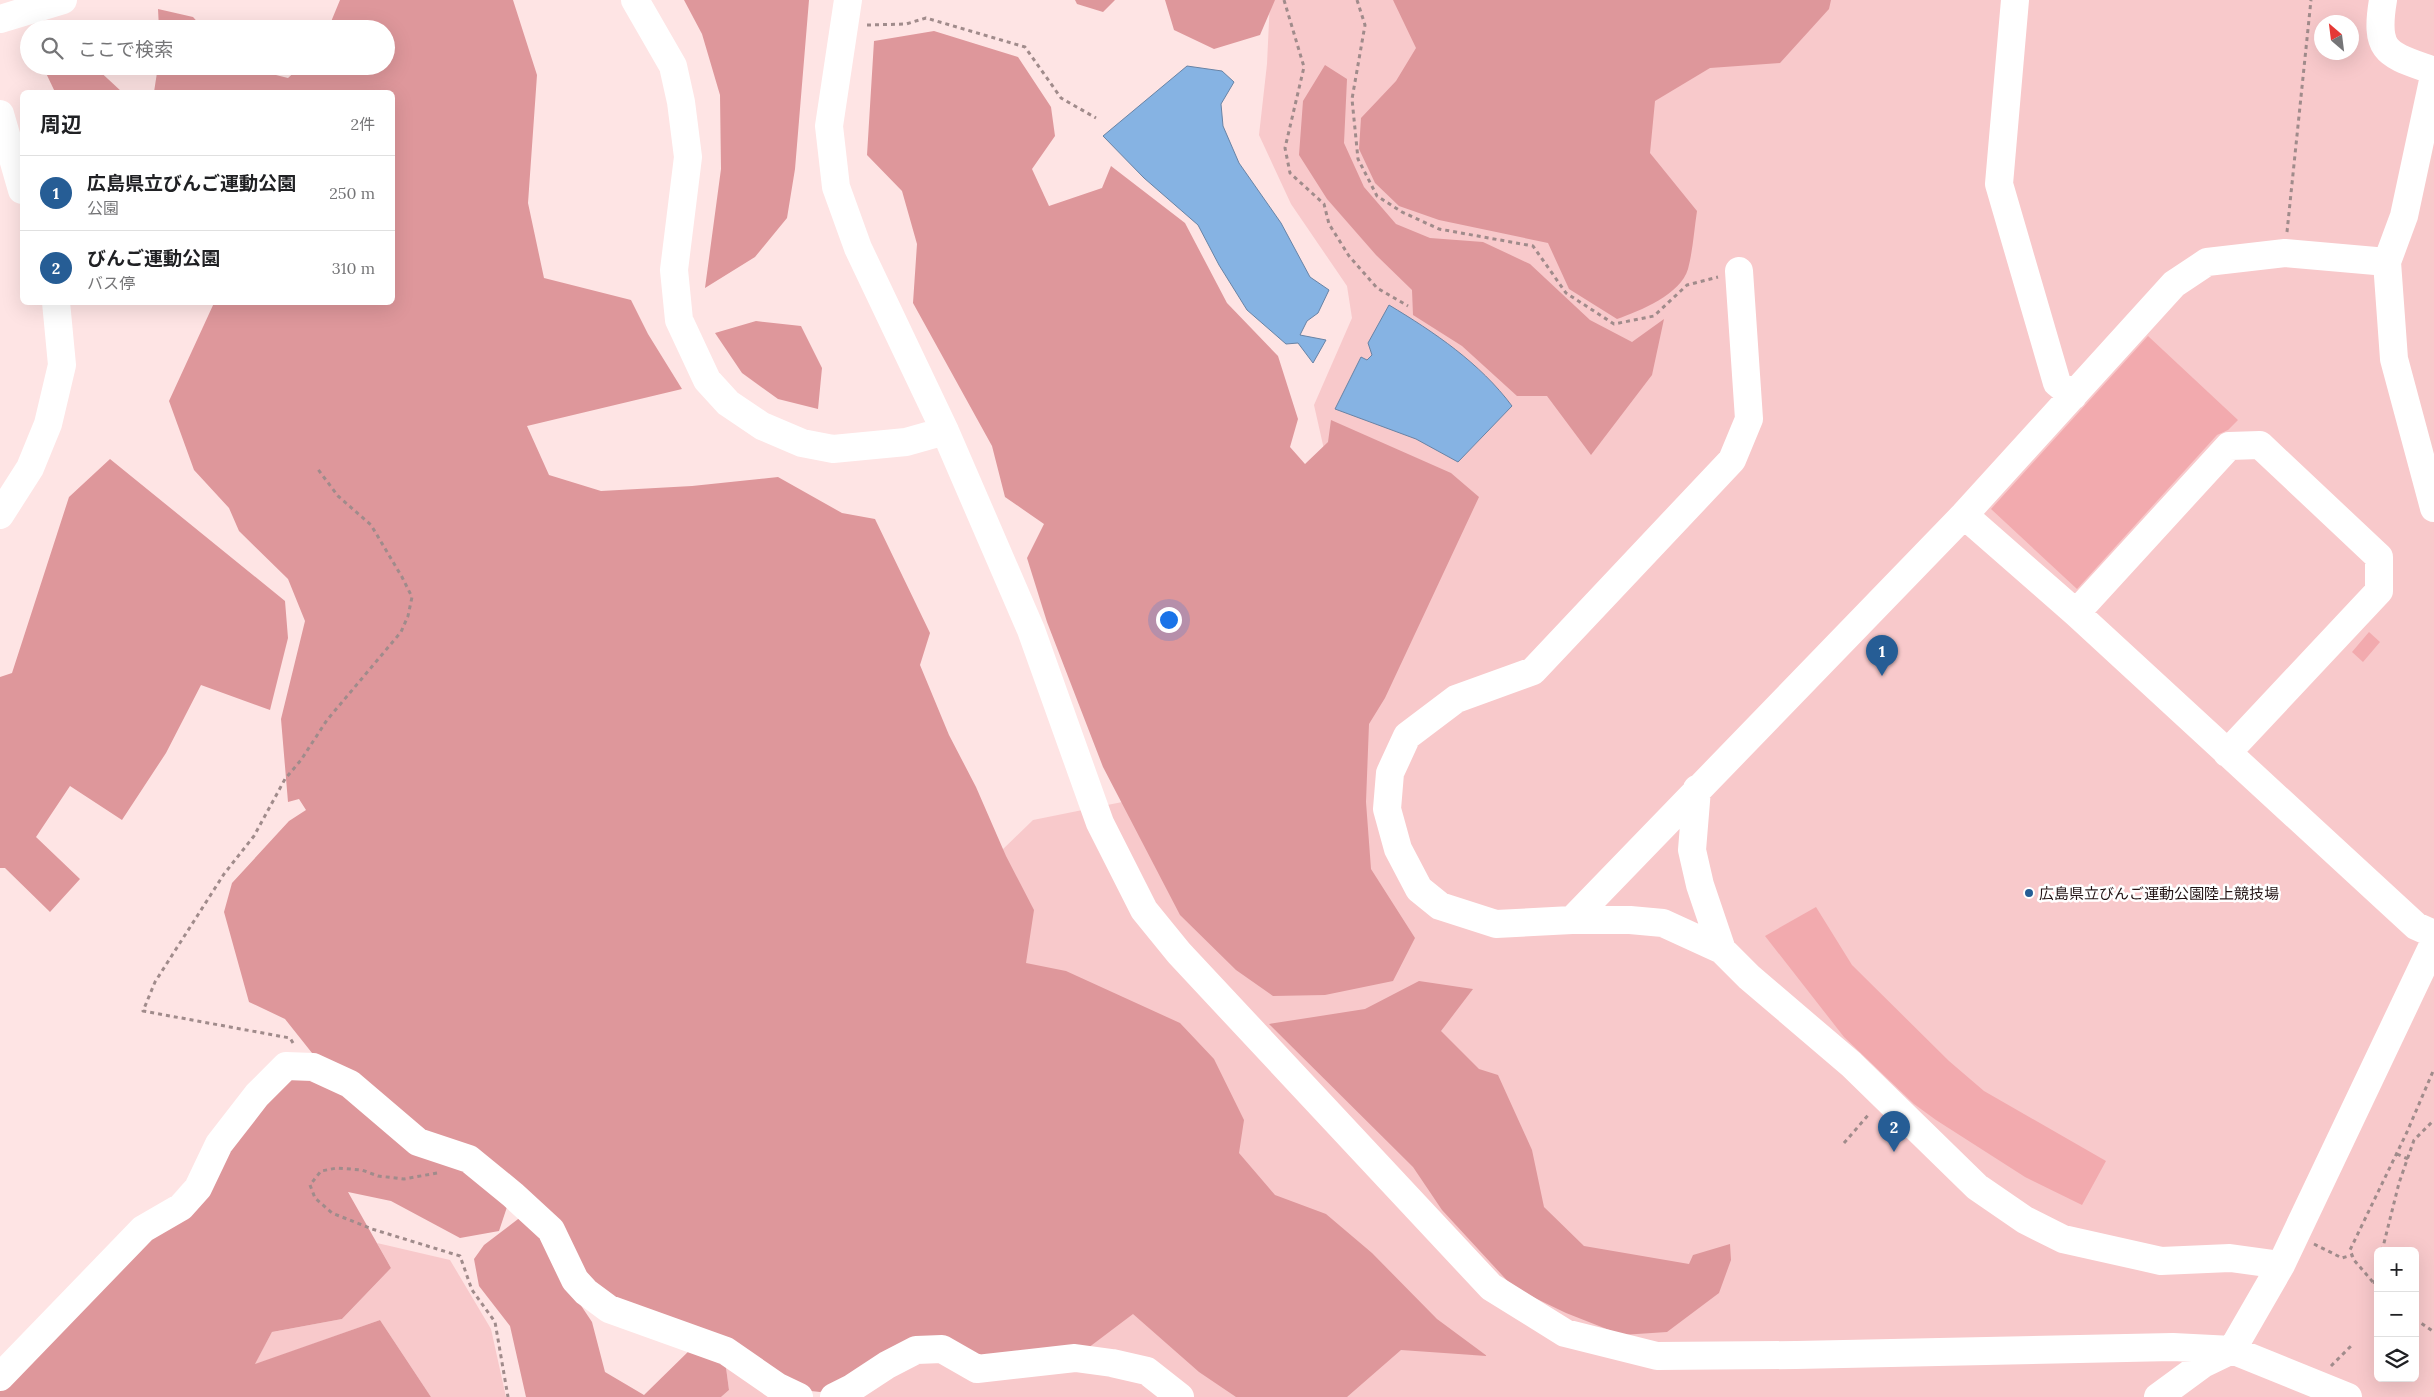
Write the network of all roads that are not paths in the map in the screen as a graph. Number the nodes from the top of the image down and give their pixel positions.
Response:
1 (63, 0) edge
2 (635, 0) edge
3 (2015, 0) edge
4 (2383, 0) edge
5 (846, 13) edge
6 (0, 20) edge
7 (2434, 71) edge
8 (2434, 76) edge
9 (0, 114) edge
10 (20, 183) edge
11 (2387, 262) junction
12 (1739, 271) road end
13 (56, 305) edge
14 (2073, 396) junction
15 (945, 431) junction
16 (2434, 508) edge
17 (0, 515) edge
18 (1964, 515) junction
19 (2076, 613) junction
20 (2228, 753) junction
21 (1697, 790) junction
22 (1572, 920) junction
23 (2434, 934) edge
24 (2434, 943) edge
25 (1722, 950) junction
26 (2281, 1265) junction
27 (2232, 1350) junction
28 (0, 1377) edge
29 (800, 1397) edge
30 (834, 1397) edge
31 (1180, 1397) edge
32 (2158, 1397) edge
33 (2348, 1397) edge

1 - 6 street
2 - 15 street
3 - 14 street
4 - 7 street
5 - 15 street
8 - 11 street
9 - 10 street
11 - 14 street
11 - 16 street
12 - 22 street
13 - 17 street
14 - 18 street
15 - 27 street
18 - 19 street
18 - 21 street
19 - 20 street
19 - 20 street
20 - 23 street
21 - 22 street
21 - 25 street
22 - 25 street
24 - 26 street
25 - 26 street
26 - 27 street
27 - 32 street
27 - 33 street
28 - 29 street
30 - 31 street

